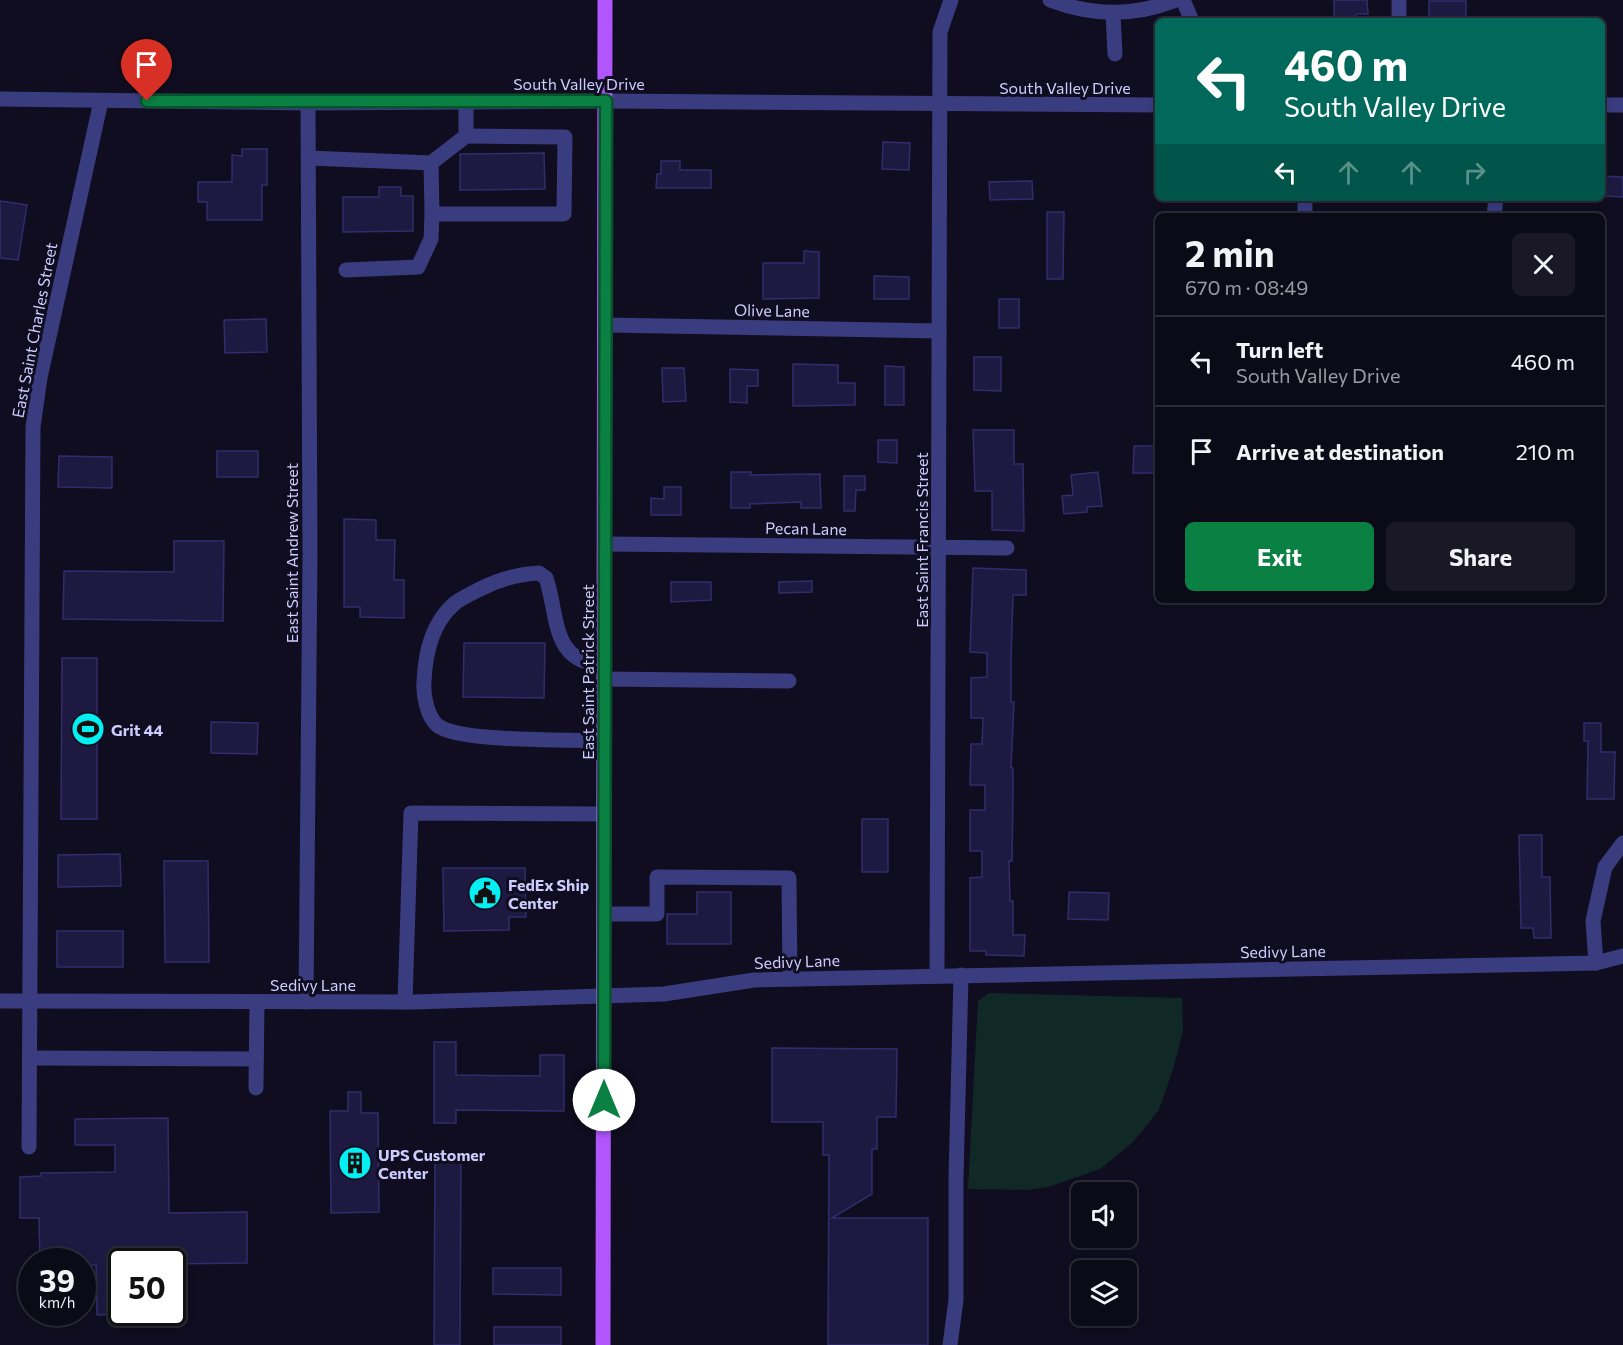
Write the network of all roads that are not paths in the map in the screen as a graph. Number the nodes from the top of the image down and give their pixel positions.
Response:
1 (605, 0) edge
2 (951, 0) edge
3 (1050, 0) edge
4 (1176, 0) edge
5 (1183, 0) edge
6 (1399, 0) edge
7 (1113, 14) junction
8 (1191, 18) edge
9 (1399, 18) edge
10 (1115, 54) dead end
11 (0, 99) edge
12 (101, 101) junction
13 (606, 101) junction
14 (466, 102) junction
15 (308, 103) junction
16 (940, 104) junction
17 (1155, 105) edge
18 (1605, 105) edge
19 (1623, 105) edge
20 (466, 136) junction
21 (309, 158) junction
22 (431, 163) junction
23 (432, 214) junction
24 (346, 270) dead end
25 (605, 325) junction
26 (939, 331) junction
27 (605, 544) junction
28 (939, 548) junction
29 (1006, 548) dead end
30 (605, 672) junction
31 (789, 681) dead end
32 (604, 741) junction
33 (604, 814) junction
34 (1623, 843) edge
35 (604, 914) junction
36 (1623, 956) edge
37 (1596, 963) junction
38 (962, 975) junction
39 (937, 976) junction
40 (790, 979) junction
41 (604, 995) junction
42 (0, 1001) edge
43 (31, 1001) junction
44 (257, 1002) junction
45 (306, 1002) junction
46 (405, 1002) junction
47 (30, 1058) junction
48 (256, 1059) junction
49 (256, 1088) dead end
50 (29, 1147) dead end
51 (603, 1345) edge
52 (950, 1345) edge

1 - 13 main road, East Saint Patrick Street
2 - 16 street, East Saint Francis Street
3 - 7 street
4 - 7 street
5 - 8 street
6 - 9 street
7 - 10 street
11 - 12 street, South Valley Drive
12 - 15 street, South Valley Drive
12 - 43 street, East Saint Charles Street
13 - 14 street, South Valley Drive
13 - 16 street, South Valley Drive
13 - 25 main road, East Saint Patrick Street
14 - 15 street, South Valley Drive
14 - 20 street
15 - 21 street, East Saint Andrew Street
16 - 17 street, South Valley Drive
16 - 26 street, East Saint Francis Street
18 - 19 street
20 - 22 street
20 - 23 street
21 - 22 street
21 - 45 street, East Saint Andrew Street
22 - 23 street
23 - 24 street
25 - 26 street, Olive Lane
25 - 27 main road, East Saint Patrick Street
26 - 28 street, East Saint Francis Street
27 - 28 street, Pecan Lane
27 - 30 main road, East Saint Patrick Street
28 - 29 street, Pecan Lane
28 - 39 street, East Saint Francis Street
30 - 31 street
30 - 32 main road, East Saint Patrick Street
30 - 32 street
32 - 33 main road, East Saint Patrick Street
33 - 35 main road, East Saint Patrick Street
33 - 46 street
34 - 37 street
35 - 40 street
35 - 41 main road, East Saint Patrick Street
36 - 37 street, Sedivy Lane
37 - 38 street, Sedivy Lane
38 - 39 street, Sedivy Lane
38 - 52 street
39 - 40 street, Sedivy Lane
40 - 41 street, Sedivy Lane
41 - 46 street, Sedivy Lane
41 - 51 main road, East Saint Patrick Street
42 - 43 street, Sedivy Lane
43 - 44 street, Sedivy Lane
43 - 47 street, East Saint Charles Street
44 - 45 street, Sedivy Lane
44 - 48 street
45 - 46 street, Sedivy Lane
47 - 48 street
47 - 50 street, East Saint Charles Street
48 - 49 street

